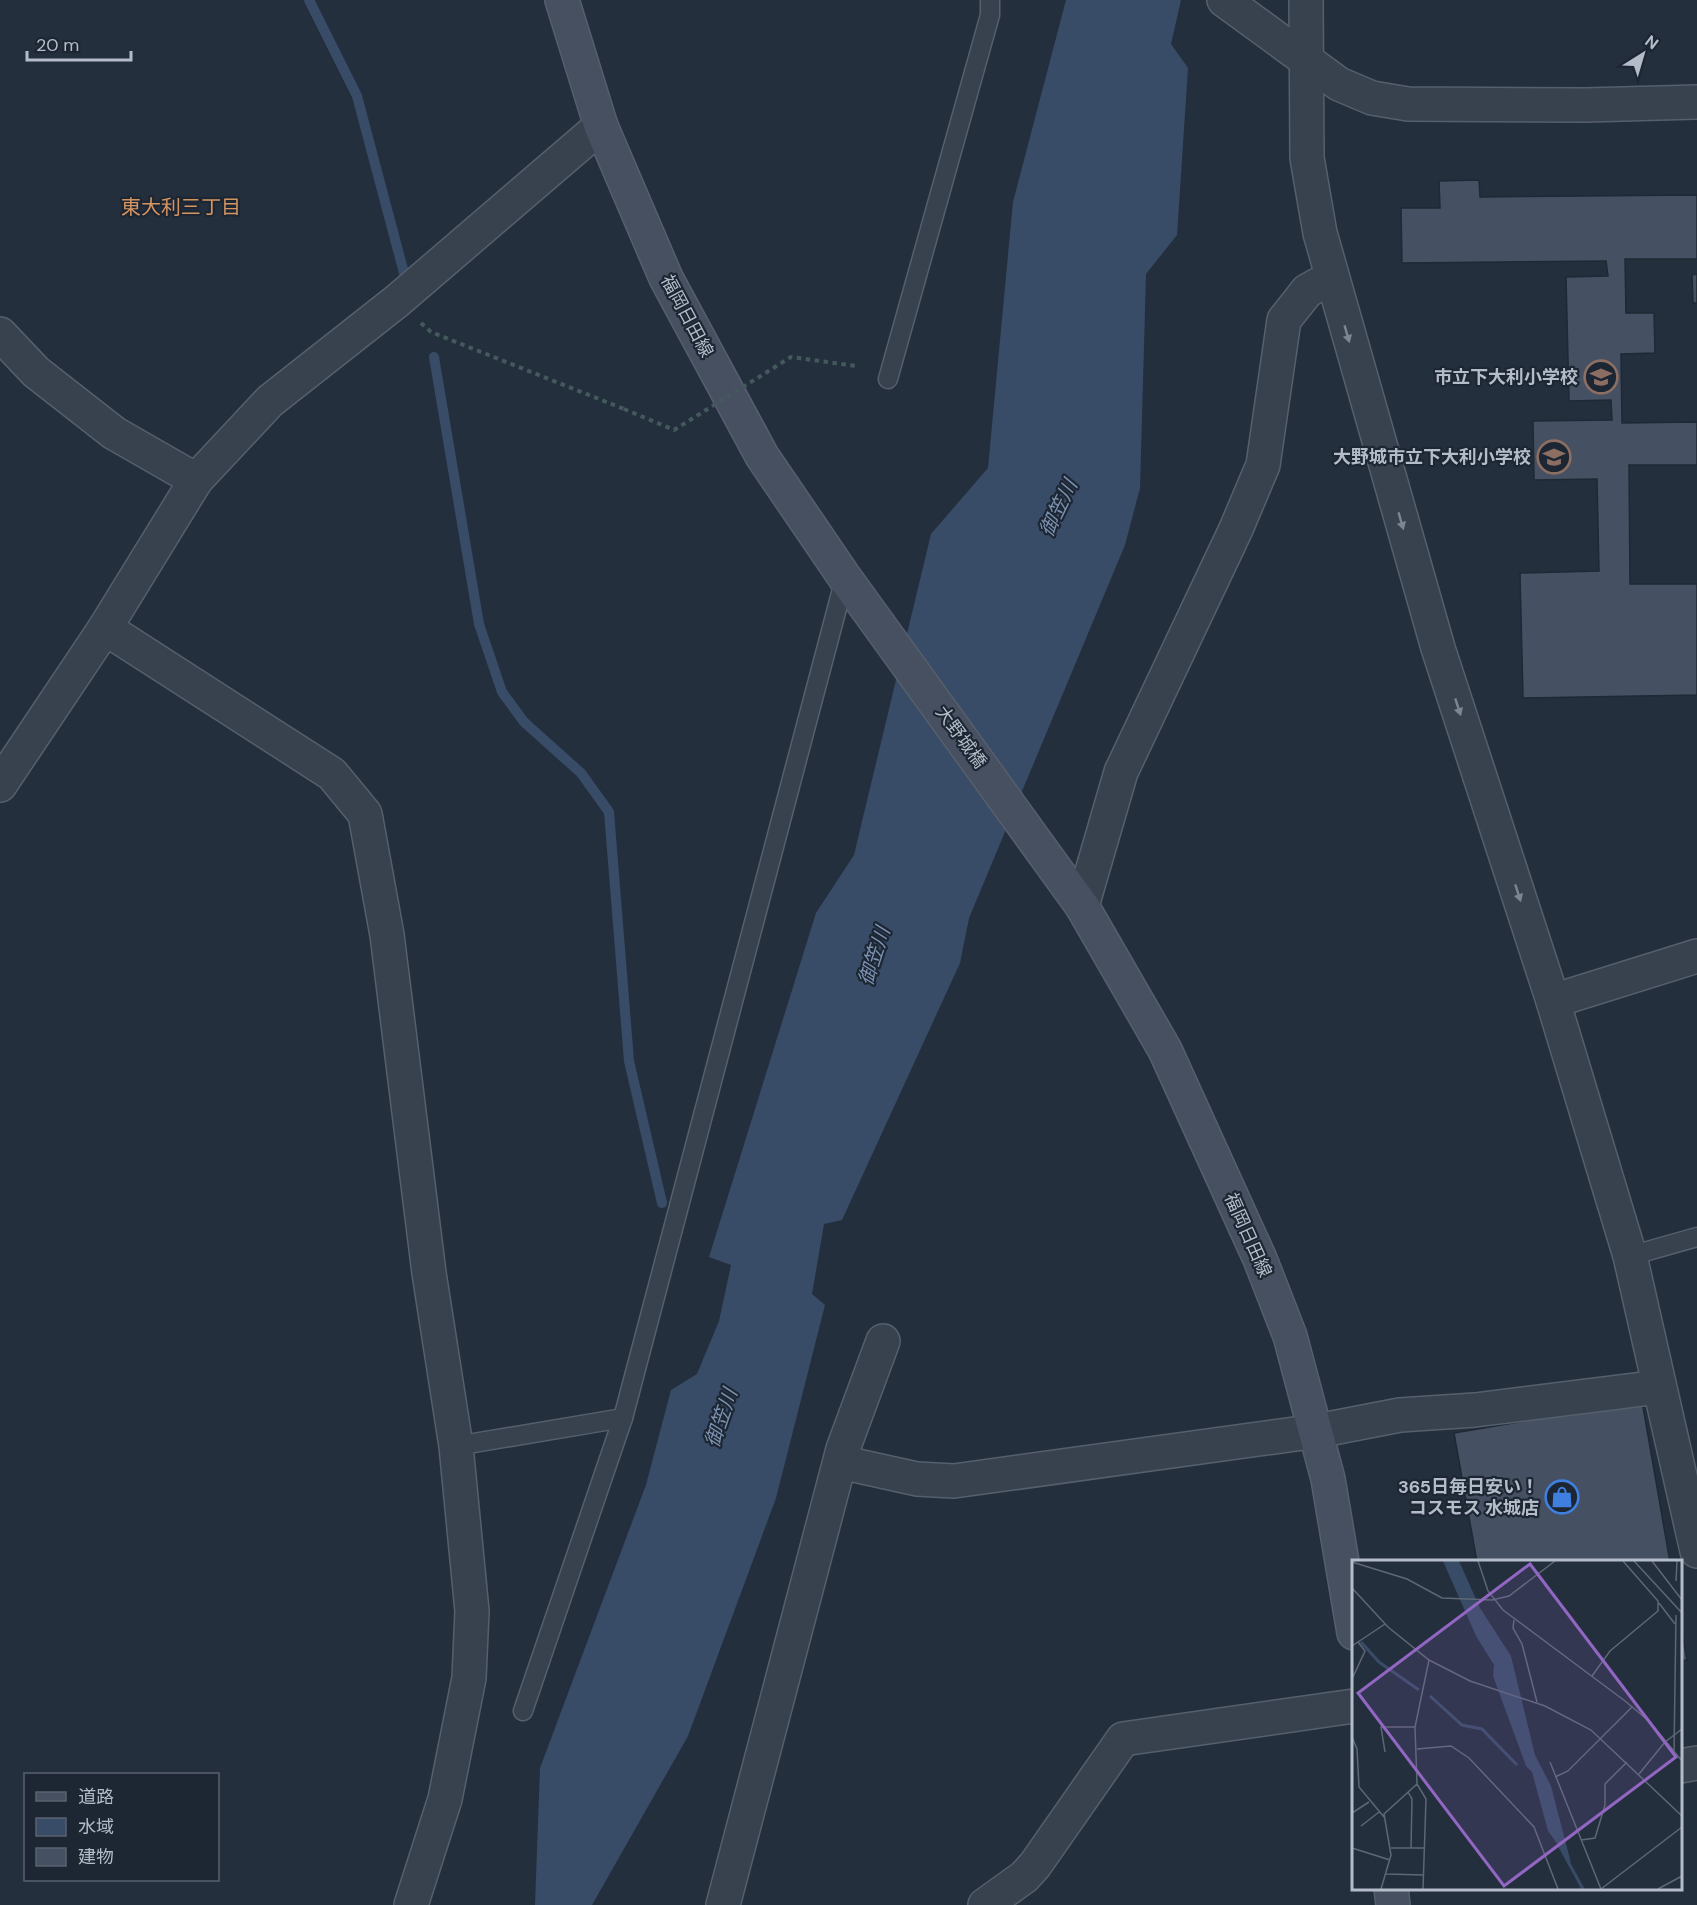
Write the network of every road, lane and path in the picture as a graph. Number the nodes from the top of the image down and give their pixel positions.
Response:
1 (562, 0) edge
2 (990, 0) edge
3 (1224, 0) edge
4 (1306, 0) edge
5 (1297, 54) junction
6 (1697, 102) edge
7 (601, 126) junction
8 (1332, 277) junction
9 (397, 302) junction
10 (0, 334) edge
11 (856, 366) dead end
12 (888, 379) dead end
13 (196, 480) junction
14 (845, 578) junction
15 (867, 604) joint
16 (105, 628) junction
17 (0, 784) edge
18 (1056, 869) joint
19 (1082, 906) junction
20 (1697, 956) edge
21 (1553, 1001) junction
22 (1697, 1237) edge
23 (1630, 1256) junction
24 (883, 1341) dead end
25 (1659, 1387) junction
26 (623, 1418) junction
27 (1317, 1431) junction
28 (456, 1446) junction
29 (840, 1462) junction
30 (1697, 1551) edge
31 (1352, 1627) edge
32 (1352, 1706) edge
33 (523, 1711) dead end
34 (1697, 1763) edge
35 (1682, 1766) edge
36 (1391, 1890) edge
37 (411, 1905) edge
38 (723, 1905) edge
39 (985, 1905) edge
40 (1393, 1905) edge

1 - 7 main road, 福岡日田線
2 - 12 lane
3 - 5 street
4 - 5 street
5 - 6 street
5 - 8 street
7 - 9 street
7 - 14 main road, 福岡日田線
8 - 19 street
8 -> 21 street
9 - 11 path, bridge
9 - 13 street
10 - 13 street
13 - 16 street
14 - 15 main road, 福岡日田線
14 - 26 lane
15 - 18 main road, 大野城橋
16 - 17 street
16 - 28 street
18 - 19 main road, 福岡日田線
19 - 27 main road, 福岡日田線
20 - 21 street
21 - 23 street
22 - 23 lane
23 - 25 street
24 - 29 street
25 - 27 street
25 - 30 street
26 - 28 lane
26 - 33 lane
27 - 29 street
27 - 31 main road, 福岡日田線
28 - 37 street
29 - 38 street
32 - 39 street
34 - 35 street
36 - 40 main road

